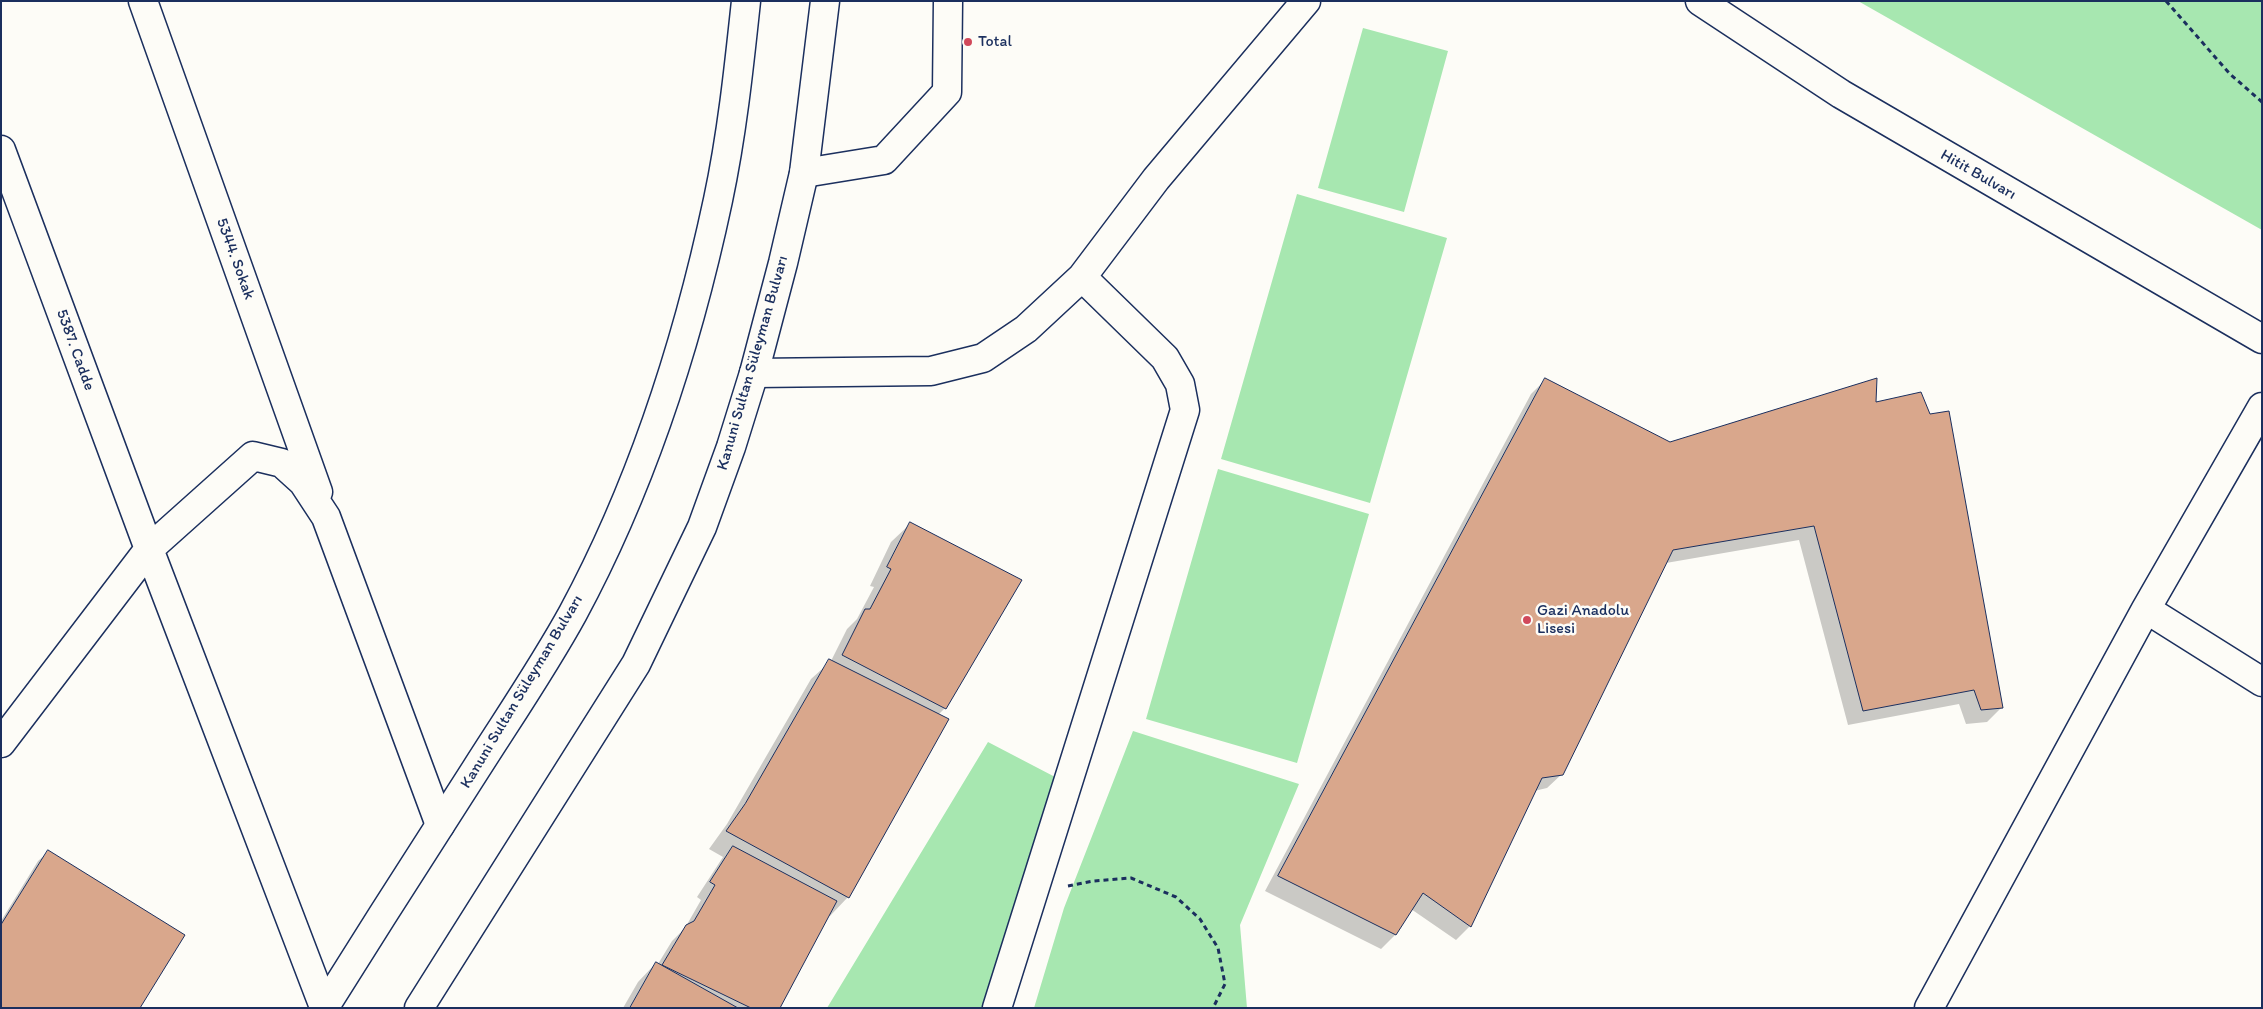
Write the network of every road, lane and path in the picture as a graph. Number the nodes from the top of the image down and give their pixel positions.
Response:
1 (143, 1) edge
2 (746, 1) edge
3 (825, 1) edge
4 (948, 1) edge
5 (1306, 1) edge
6 (1700, 1) edge
7 (2166, 1) edge
8 (2262, 102) edge
9 (1, 150) edge
10 (804, 173) junction
11 (1082, 277) junction
12 (2262, 339) edge
13 (754, 373) junction
14 (2262, 407) edge
15 (326, 517) junction
16 (149, 549) junction
17 (2146, 609) junction
18 (2262, 682) edge
19 (1, 743) edge
20 (440, 825) junction
21 (1033, 893) junction
22 (324, 1008) edge
23 (419, 1008) edge
24 (997, 1008) edge
25 (1213, 1008) edge
26 (1929, 1008) edge

1 - 15 street, 5344. Sokak
2 - 20 street, Kanuni Sultan Süleyman Bulvarı
3 - 10 street, Kanuni Sultan Süleyman Bulvarı
4 - 10 street
5 - 11 street
6 - 12 street, Hitit Bulvarı
7 - 8 path
9 - 16 street, 5387. Cadde
10 - 13 street, Kanuni Sultan Süleyman Bulvarı
11 - 13 street
11 - 21 street
13 - 23 street, Kanuni Sultan Süleyman Bulvarı
14 - 17 street
15 - 16 street
15 - 20 street
16 - 19 street
16 - 22 street, 5387. Cadde
17 - 18 street
17 - 26 street
20 - 22 street, Kanuni Sultan Süleyman Bulvarı
21 - 24 street
21 - 25 path

